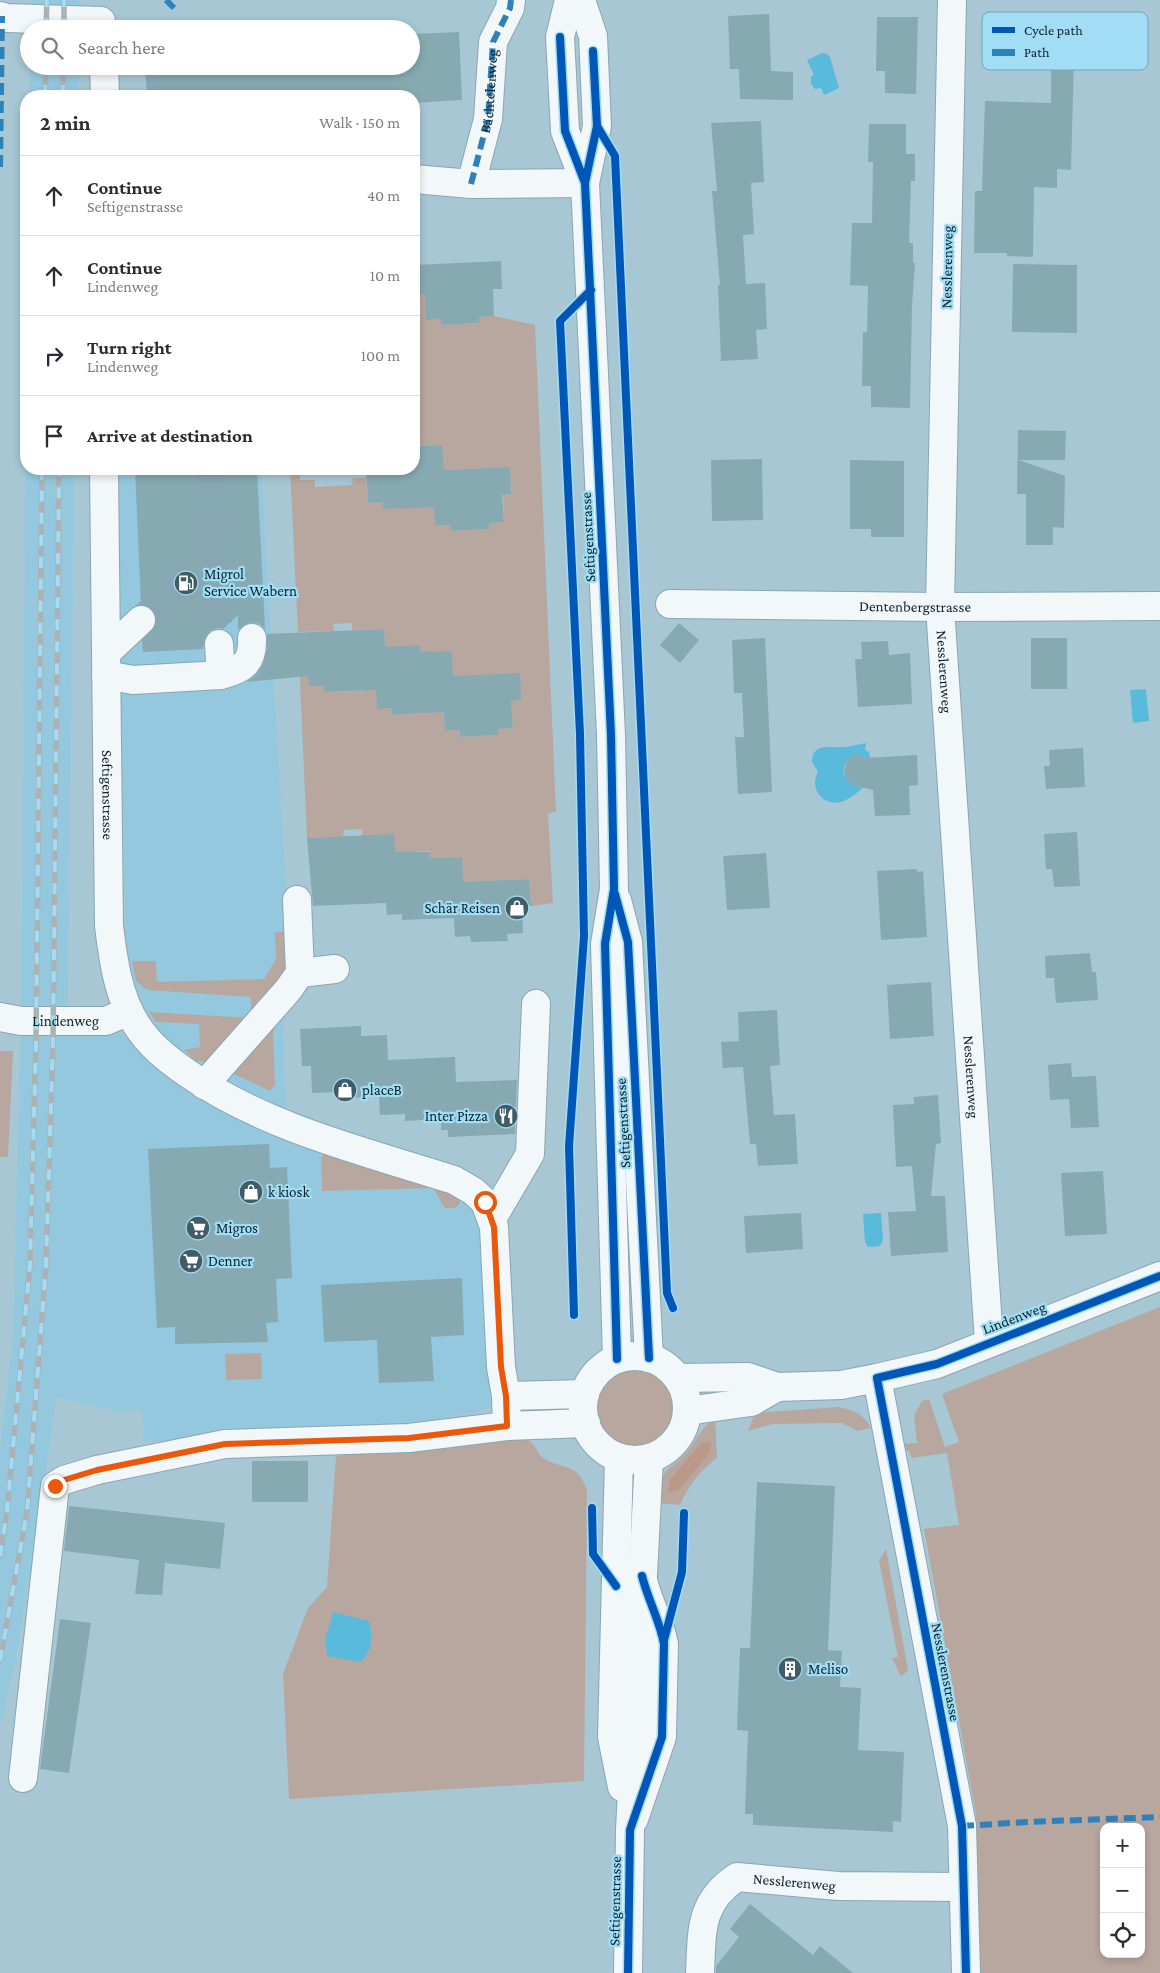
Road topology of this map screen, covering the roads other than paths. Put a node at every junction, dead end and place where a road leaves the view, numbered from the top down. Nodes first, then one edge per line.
1 (512, 0) edge
2 (569, 0) edge
3 (581, 0) edge
4 (952, 0) edge
5 (0, 16) edge
6 (70, 20) edge
7 (104, 75) edge
8 (105, 90) edge
9 (420, 180) edge
10 (586, 183) junction
11 (471, 184) junction
12 (104, 475) edge
13 (670, 604) dead end
14 (1160, 606) edge
15 (940, 607) junction
16 (142, 620) tunnel mouth
17 (252, 638) dead end
18 (219, 644) tunnel mouth
19 (106, 664) junction
20 (221, 675) junction
21 (614, 889) junction
22 (297, 900) dead end
23 (335, 968) dead end
24 (300, 974) junction
25 (536, 1004) dead end
26 (130, 1011) junction
27 (0, 1017) edge
28 (204, 1085) junction
29 (492, 1219) junction
30 (1160, 1276) edge
31 (989, 1342) junction
32 (649, 1358) junction
33 (617, 1359) junction
34 (678, 1378) junction
35 (877, 1378) junction
36 (778, 1387) junction
37 (585, 1394) junction
38 (506, 1396) junction
39 (687, 1411) junction
40 (586, 1423) junction
41 (507, 1426) junction
42 (619, 1458) junction
43 (649, 1458) junction
44 (23, 1778) dead end
45 (630, 1830) junction
46 (962, 1887) junction
47 (628, 1973) edge
48 (700, 1973) edge
49 (966, 1973) edge

1 - 11 street, Bächtelenweg
2 - 10 street, Seftigenstrasse
3 - 10 street, Seftigenstrasse
4 - 15 street, Nesslerenweg
5 - 6 street
7 - 8 street
9 - 11 street
10 - 11 street
10 - 21 street, Seftigenstrasse
12 - 19 street, Seftigenstrasse
13 - 15 street, Dentenbergstrasse
14 - 15 street, Dentenbergstrasse
15 - 31 street, Nesslerenweg
16 - 19 street
17 - 20 street
18 - 20 street
19 - 20 street
19 - 26 street, Seftigenstrasse
21 - 32 street, Seftigenstrasse
21 - 33 street, Seftigenstrasse
22 - 24 street
23 - 24 street
24 - 28 street
25 - 29 street
26 - 27 street, Lindenweg
26 - 28 street, Seftigenstrasse
28 - 29 street, Seftigenstrasse
29 - 38 street, Seftigenstrasse
30 - 31 street, Lindenweg
31 - 35 street, Lindenweg
32 - 33 street
32 - 34 street
33 - 37 street
34 - 36 street, Lindenweg
34 - 39 street
35 - 36 street, Lindenweg
35 - 46 street, Nesslerenstrasse
36 - 39 street, Lindenweg
37 - 38 street
37 - 40 street
38 - 41 street
39 - 43 street
40 - 41 street
40 - 42 street
41 - 44 street
42 - 43 street
42 - 45 street, Seftigenstrasse
43 - 45 street, Seftigenstrasse
45 - 47 street, Seftigenstrasse
46 - 48 street, Nesslerenweg
46 - 49 street, Nesslerenstrasse

